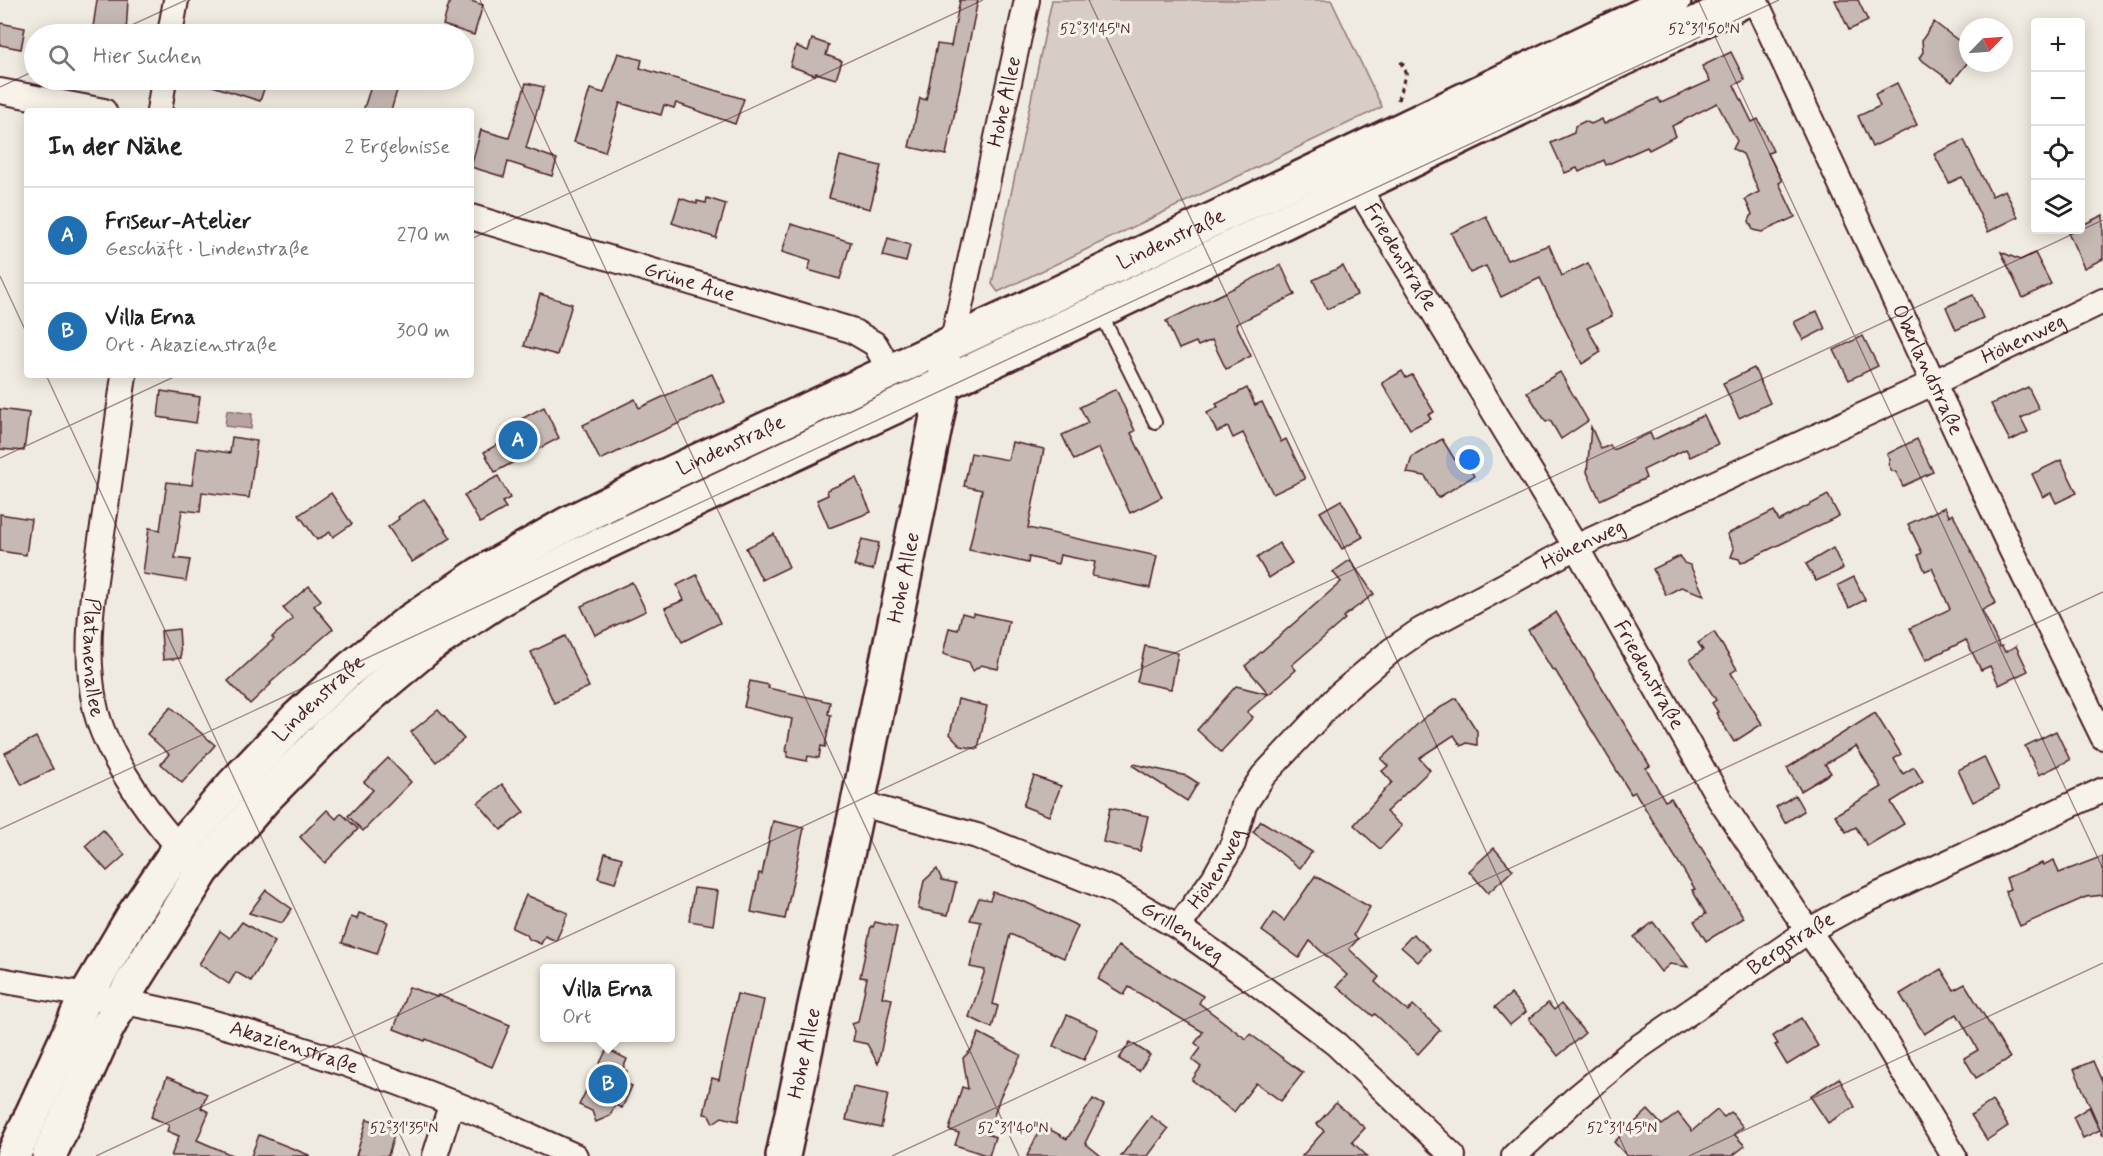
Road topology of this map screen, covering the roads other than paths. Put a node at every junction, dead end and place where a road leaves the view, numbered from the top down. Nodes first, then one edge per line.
1 (176, 0) edge
2 (1027, 0) edge
3 (1674, 0) edge
4 (1746, 0) edge
5 (1755, 0) edge
6 (172, 24) edge
7 (1531, 85) junction
8 (162, 90) edge
9 (0, 91) edge
10 (88, 108) edge
11 (159, 108) edge
12 (1332, 185) junction
13 (474, 218) edge
14 (2103, 301) edge
15 (1099, 311) junction
16 (952, 344) junction
17 (890, 370) junction
18 (124, 378) edge
19 (1933, 383) junction
20 (944, 384) junction
21 (1155, 422) dead end
22 (1576, 547) junction
23 (2103, 737) edge
24 (2103, 790) edge
25 (858, 803) junction
26 (179, 848) junction
27 (203, 870) junction
28 (1178, 927) junction
29 (1808, 931) junction
30 (0, 980) edge
31 (86, 996) junction
32 (122, 1001) junction
33 (452, 1102) junction
34 (13, 1156) edge
35 (49, 1156) edge
36 (435, 1156) edge
37 (575, 1156) edge
38 (783, 1156) edge
39 (1453, 1156) edge
40 (1514, 1156) edge
41 (1954, 1156) edge

1 - 6 street
2 - 16 street, Hohe Allee
3 - 7 street, Lindenstraße
4 - 7 street, Lindenstraße
5 - 19 street, Oberlandstraße
7 - 12 street, Lindenstraße
7 - 12 street, Lindenstraße
8 - 11 street
9 - 10 street
12 - 15 street, Lindenstraße
12 - 16 street, Lindenstraße
12 - 22 street, Friedenstraße
13 - 17 street, Grüne Aue
14 - 19 street, Höhenweg
15 - 20 street, Lindenstraße
15 - 21 lane
16 - 17 street, Lindenstraße
16 - 20 street, Hohe Allee
17 - 26 street, Lindenstraße
18 - 26 street, Platanenallee
19 - 22 street, Höhenweg
19 - 23 street, Oberlandstraße
20 - 25 street, Hohe Allee
20 - 27 street, Lindenstraße
22 - 28 street, Höhenweg
22 - 29 street, Friedenstraße
24 - 29 street, Bergstraße
25 - 28 street, Grillenweg
25 - 38 street, Hohe Allee
26 - 27 street, Platanenallee
26 - 31 street, Lindenstraße
27 - 32 street, Lindenstraße
28 - 39 street, Grillenweg
29 - 40 street, Bergstraße
29 - 41 street, Friedenstraße
30 - 31 street, Akazienstraße
31 - 32 street, Akazienstraße
31 - 34 street, Lindenstraße
32 - 33 street, Akazienstraße
32 - 35 street, Lindenstraße
33 - 36 street
33 - 37 street, Akazienstraße

